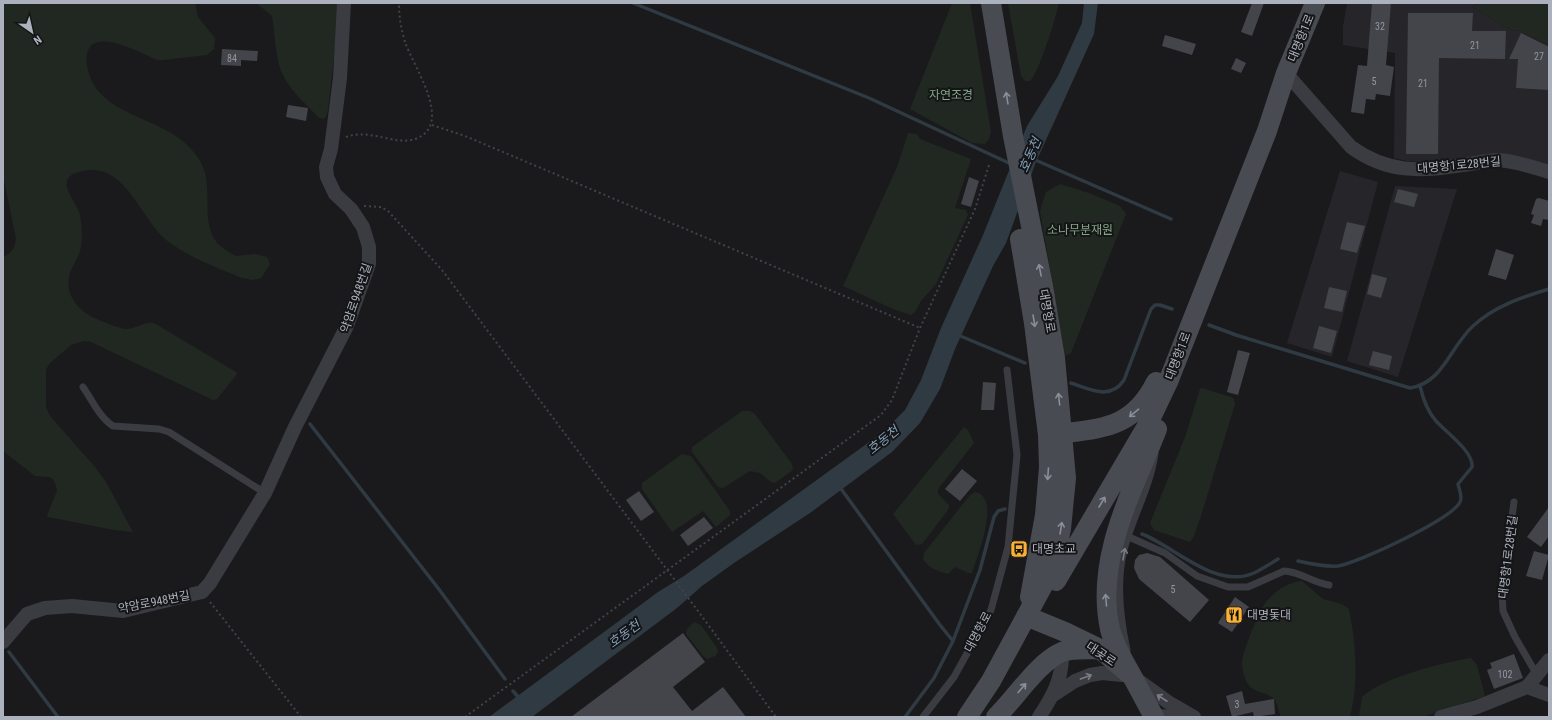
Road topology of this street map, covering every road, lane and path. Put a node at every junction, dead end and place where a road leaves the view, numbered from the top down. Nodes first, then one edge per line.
1 (344, 3) edge
2 (399, 3) edge
3 (977, 3) edge
4 (991, 3) edge
5 (1315, 3) edge
6 (1286, 73) junction
7 (432, 125) junction
8 (331, 149) junction
9 (996, 161) junction
10 (1549, 172) edge
11 (351, 209) junction
12 (920, 328) junction
13 (1007, 370) dead end
14 (1168, 382) junction
15 (83, 387) dead end
16 (1161, 418) junction
17 (1056, 434) junction
18 (265, 493) junction
19 (1514, 502) dead end
20 (1129, 537) junction
21 (666, 570) junction
22 (1329, 585) dead end
23 (202, 592) junction
24 (1026, 616) junction
25 (3, 642) edge
26 (1100, 650) junction
27 (1062, 652) junction
28 (1549, 660) edge
29 (1537, 675) junction
30 (1132, 676) junction
31 (1527, 687) junction
32 (1549, 695) edge
33 (1052, 696) junction
34 (301, 717) edge
35 (465, 717) edge
36 (776, 717) edge
37 (923, 717) edge
38 (966, 717) edge
39 (996, 717) edge
40 (1039, 717) edge
41 (1154, 717) edge
42 (1188, 717) edge
43 (1194, 717) edge
44 (1441, 717) edge

1 - 8 street, 약암로948번길
2 - 7 path
3 - 9 street, 대명항로
17 -> 4 street, 대명항로
5 - 6 street, 대명항1로
6 - 10 street, 대명항1로28번길
6 - 14 street, 대명항1로
6 -> 17 street, 대명항1로
7 - 8 path
7 - 12 path
8 - 11 street, 약암로948번길
9 - 12 path
9 -> 17 street, 대명항로
11 - 18 street, 약암로948번길
11 - 21 path
12 - 21 path
13 - 37 lane, 대명항로
14 - 16 street
24 -> 14 street, 대명항1로
15 - 18 lane
16 - 20 lane
30 -> 16 street
17 - 24 street, 대명항로
18 - 23 street, 약암로948번길
19 - 29 lane, 대명항1로28번길
20 - 22 lane
30 -> 20 lane
21 - 35 path
21 - 36 path
23 - 25 street, 약암로948번길
23 - 34 path
24 - 26 street, 대곶로
24 - 38 street, 대명항로
26 - 27 street
26 - 30 street, 대곶로
27 - 33 street
39 -> 27 street
28 - 29 street
29 - 31 street
33 -> 30 street
30 - 41 street, 대곶로
43 -> 30 street
31 - 32 street
31 - 44 street
33 - 40 street
41 - 42 street

